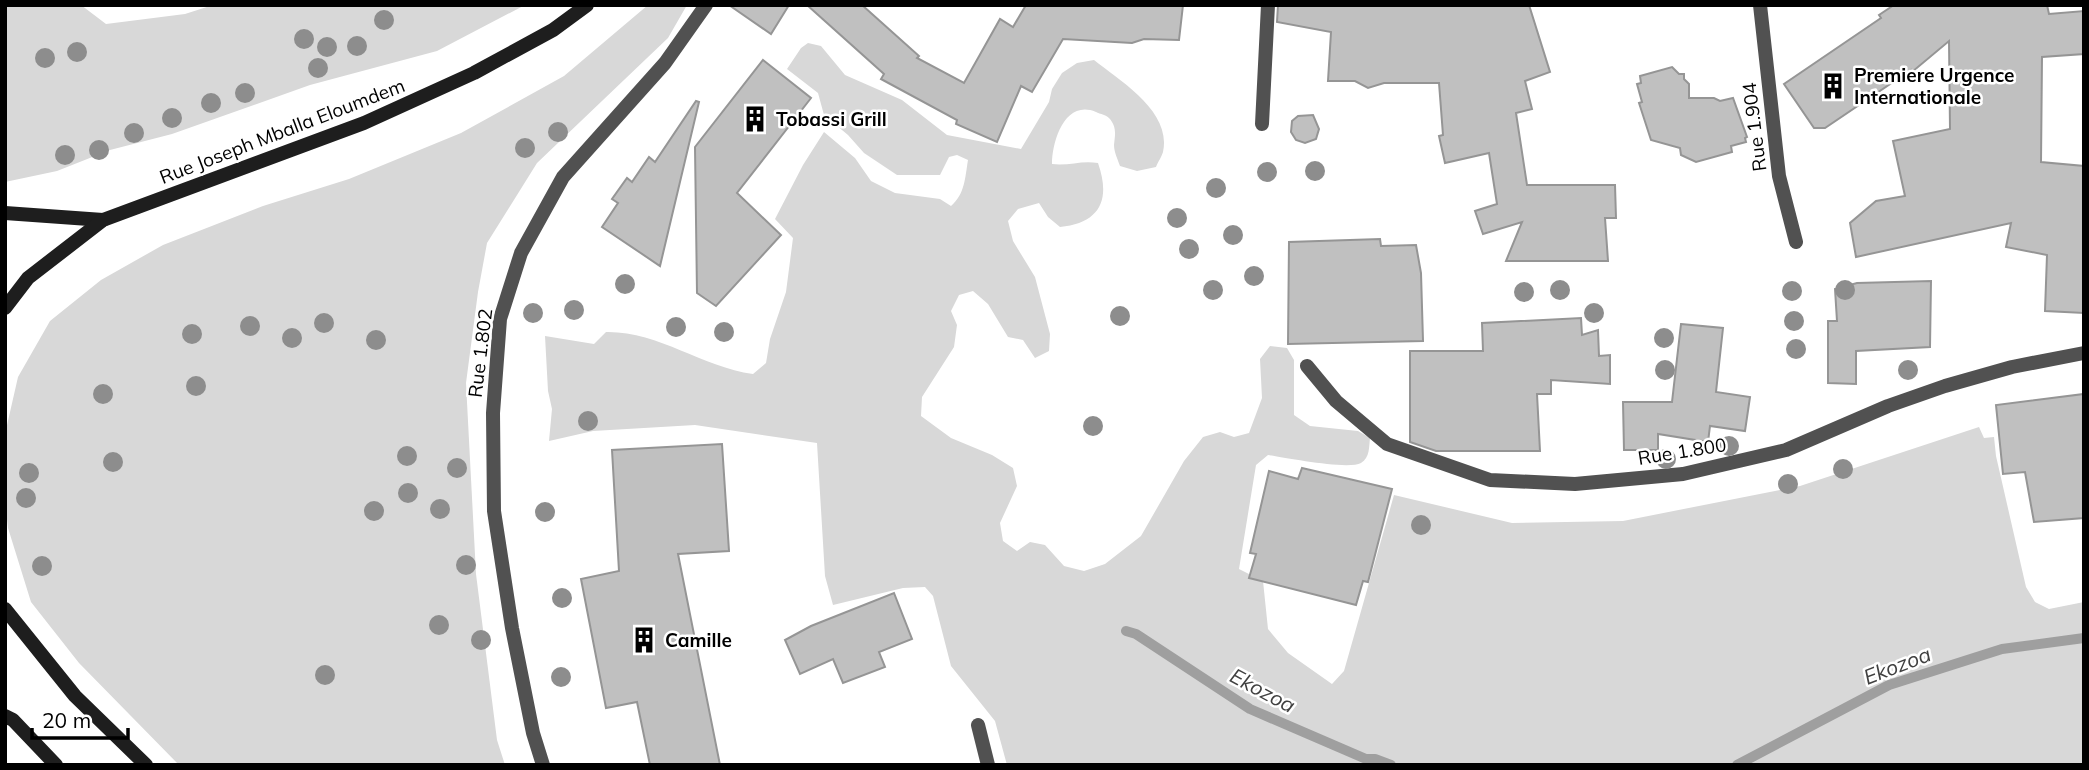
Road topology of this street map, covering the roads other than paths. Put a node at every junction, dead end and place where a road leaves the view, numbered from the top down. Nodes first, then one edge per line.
1 (587, 5) edge
2 (706, 5) edge
3 (1268, 5) edge
4 (1760, 5) edge
5 (1262, 124) dead end
6 (5, 213) edge
7 (103, 220) junction
8 (1796, 242) dead end
9 (5, 308) edge
10 (2084, 353) edge
11 (1307, 366) dead end
12 (5, 609) edge
13 (5, 716) edge
14 (978, 725) dead end
15 (56, 765) edge
16 (146, 765) edge
17 (543, 765) edge
18 (988, 765) edge

1 - 7 main road, Rue Joseph Mballa Eloumdem
2 - 17 street, Rue 1.802
3 - 5 street
4 - 8 street, Rue 1.904
6 - 7 main road
7 - 9 main road, Rue Joseph Mballa Eloumdem
10 - 11 street, Rue 1.800
12 - 16 main road
13 - 15 main road
14 - 18 street

